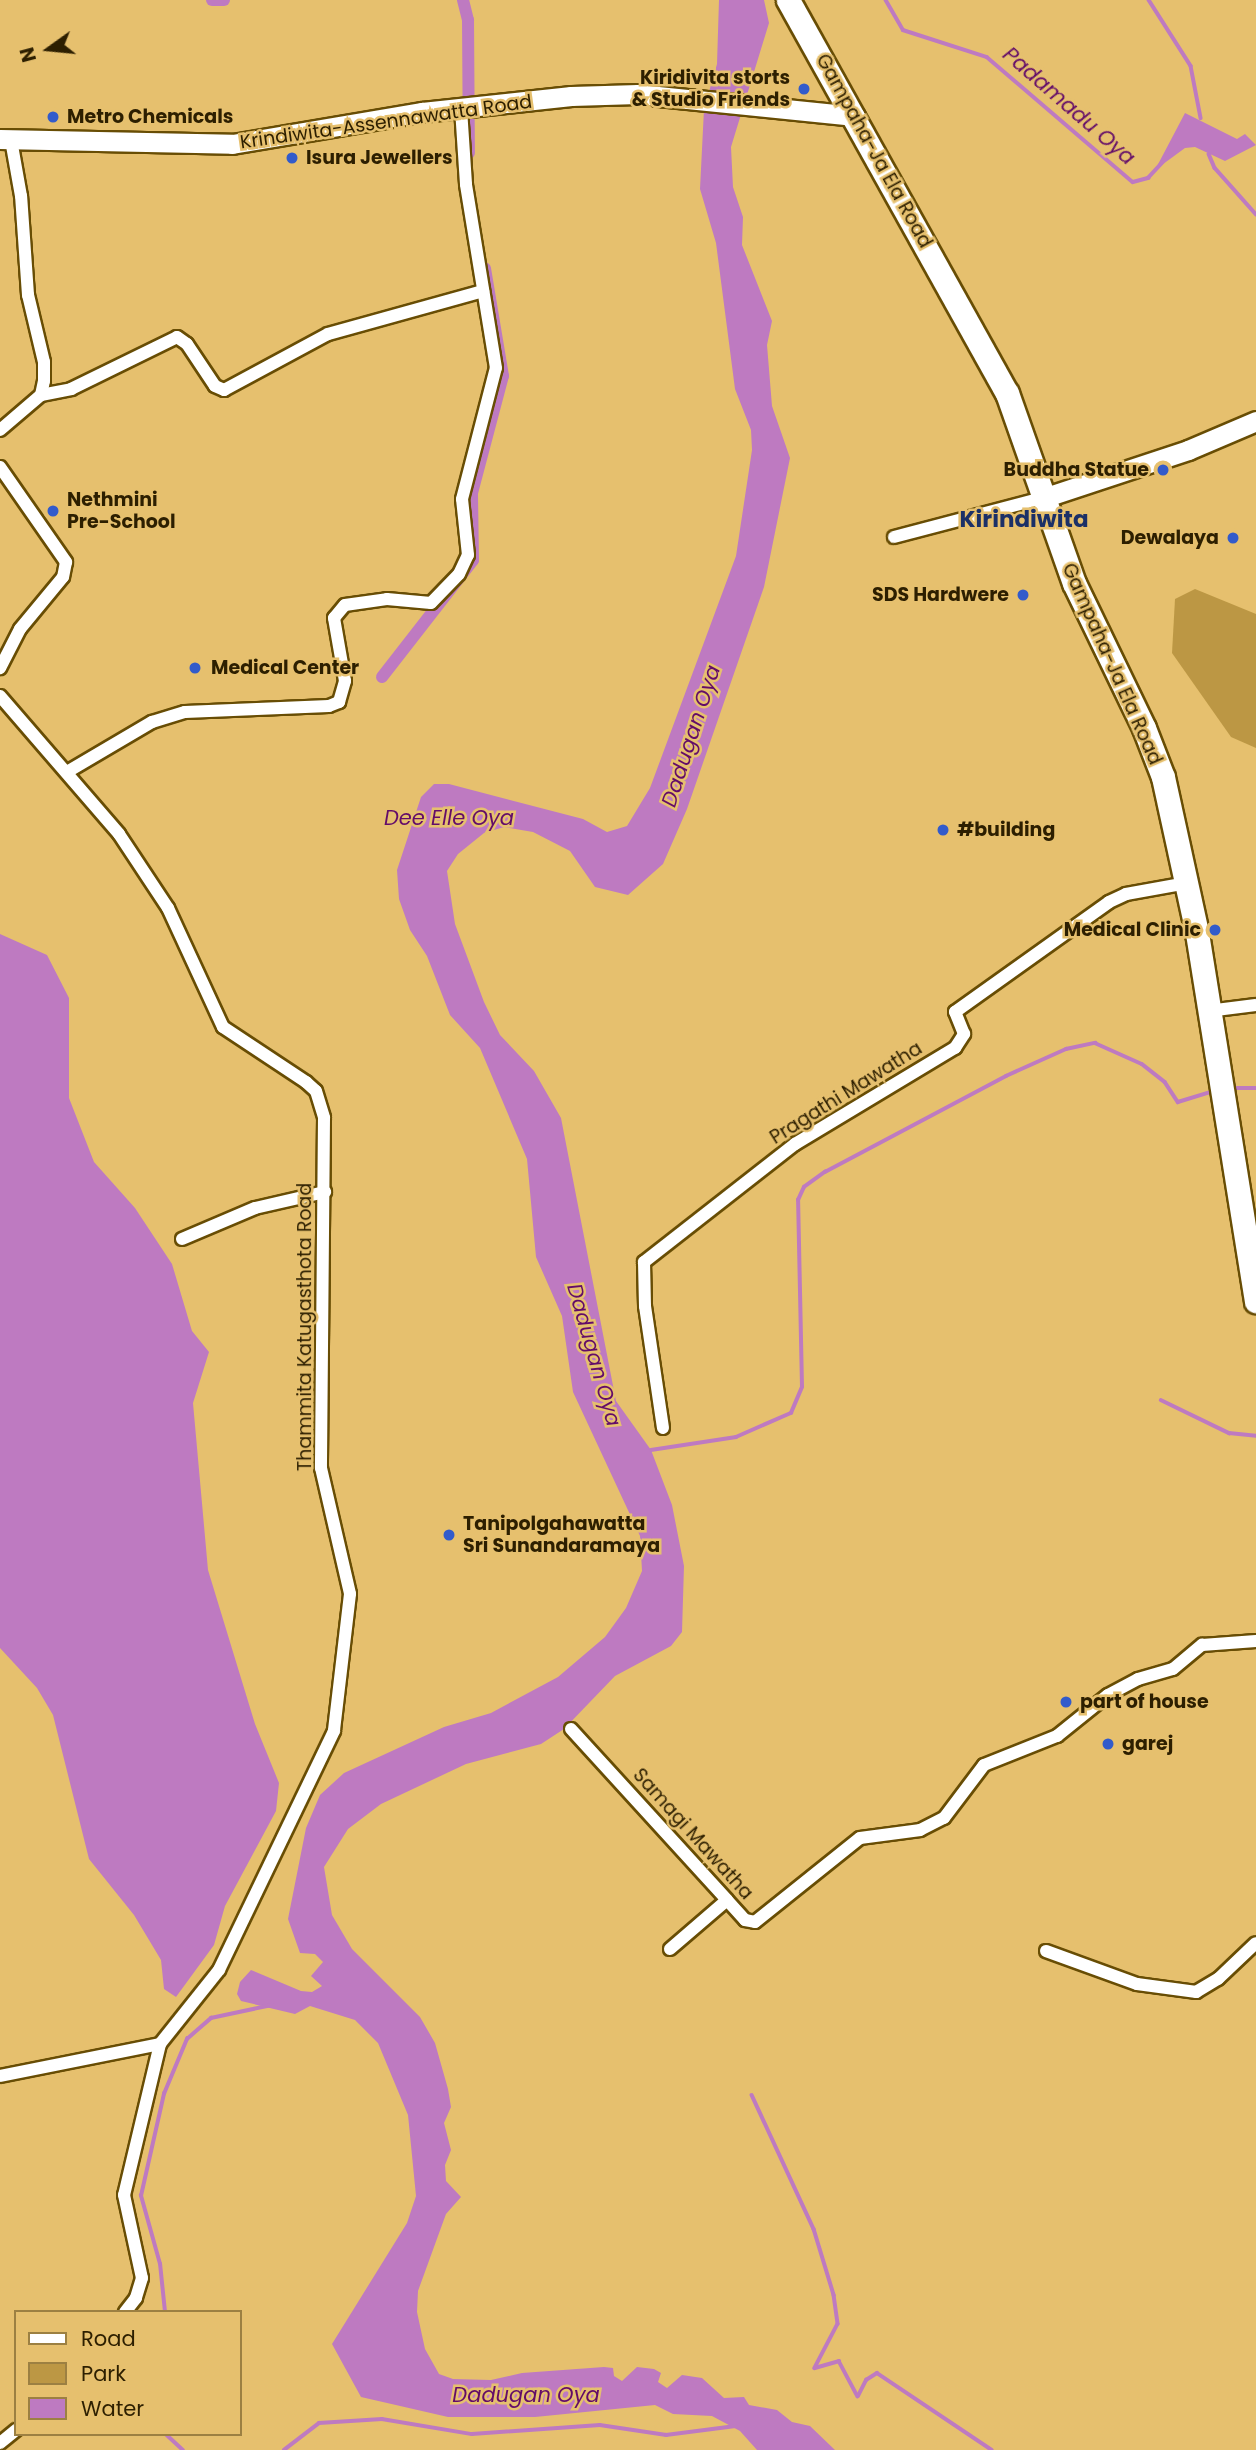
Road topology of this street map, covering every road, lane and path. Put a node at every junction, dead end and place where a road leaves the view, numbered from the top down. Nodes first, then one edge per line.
1 (792, 2) edge
2 (461, 108) junction
3 (855, 116) junction
4 (5, 139) edge
5 (483, 291) junction
6 (41, 395) junction
7 (1256, 421) edge
8 (0, 430) edge
9 (0, 467) edge
10 (1043, 498) junction
11 (894, 537) dead end
12 (0, 668) edge
13 (0, 696) edge
14 (67, 772) junction
15 (1187, 883) junction
16 (1256, 1005) edge
17 (1208, 1011) junction
18 (325, 1192) junction
19 (182, 1239) dead end
20 (1256, 1301) edge
21 (663, 1427) dead end
22 (1256, 1641) edge
23 (571, 1729) dead end
24 (727, 1900) junction
25 (1256, 1943) edge
26 (670, 1949) dead end
27 (1046, 1951) dead end
28 (160, 2044) junction
29 (0, 2076) edge
30 (127, 2310) edge

1 - 3 highway, Gampaha-Ja Ela Road
2 - 3 main road, Krindiwita-Assennawatta Road
2 - 4 main road, Krindiwita-Assennawatta Road
2 - 5 street
3 - 10 highway, Gampaha-Ja Ela Road
4 - 6 street
5 - 6 street
5 - 14 street
6 - 8 street
7 - 10 main road
9 - 12 street
10 - 11 street
10 - 15 highway, Gampaha-Ja Ela Road
13 - 14 street, Thammita Katugasthota Road
14 - 18 street, Thammita Katugasthota Road
15 - 17 highway, Gampaha-Ja Ela Road
15 - 21 street, Pragathi Mawatha
16 - 17 street
17 - 20 highway, Gampaha-Ja Ela Road
18 - 19 street
18 - 28 street, Thammita Katugasthota Road
22 - 24 street, Samagi Mawatha
23 - 24 street, Samagi Mawatha
24 - 26 street
25 - 27 street
28 - 29 street
28 - 30 street, Thammita Katugasthota Road

